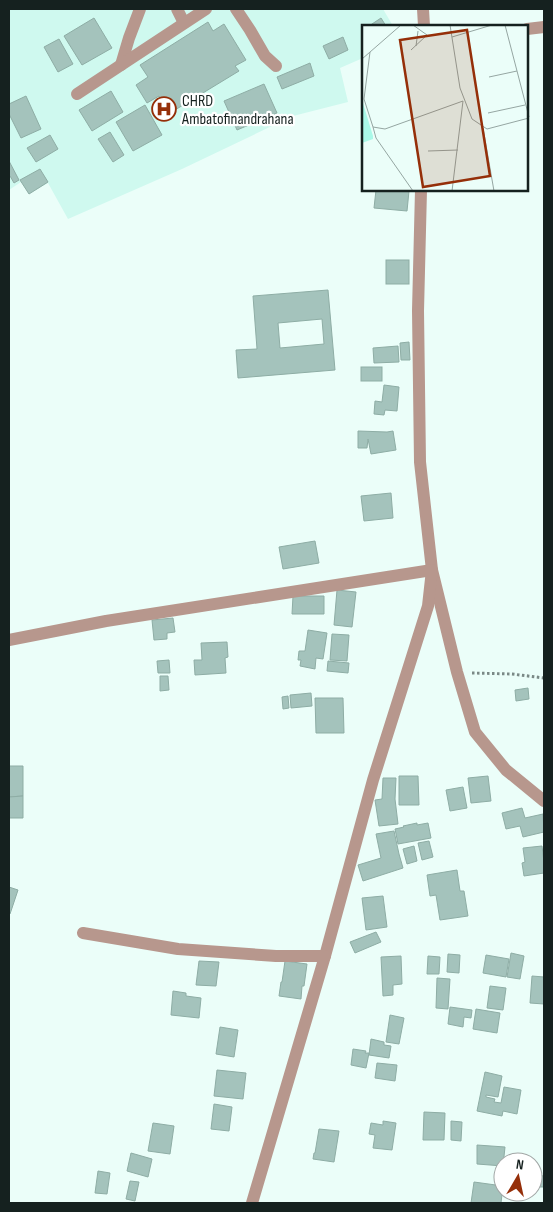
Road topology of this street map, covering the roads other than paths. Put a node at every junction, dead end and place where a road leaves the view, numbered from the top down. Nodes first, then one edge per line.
1 (140, 9) edge
2 (177, 9) edge
3 (206, 9) edge
4 (236, 9) edge
5 (423, 9) edge
6 (184, 23) junction
7 (424, 25) edge
8 (544, 27) edge
9 (528, 29) edge
10 (121, 65) junction
11 (276, 66) dead end
12 (77, 94) dead end
13 (421, 191) edge
14 (432, 570) junction
15 (9, 640) edge
16 (544, 801) edge
17 (83, 933) dead end
18 (325, 956) junction
19 (252, 1203) edge

1 - 10 street
2 - 6 street
3 - 6 street
4 - 11 street
5 - 7 street
6 - 10 street
8 - 9 street
10 - 12 street
13 - 14 street
14 - 15 street
14 - 16 street
14 - 18 street
17 - 18 street
18 - 19 street

